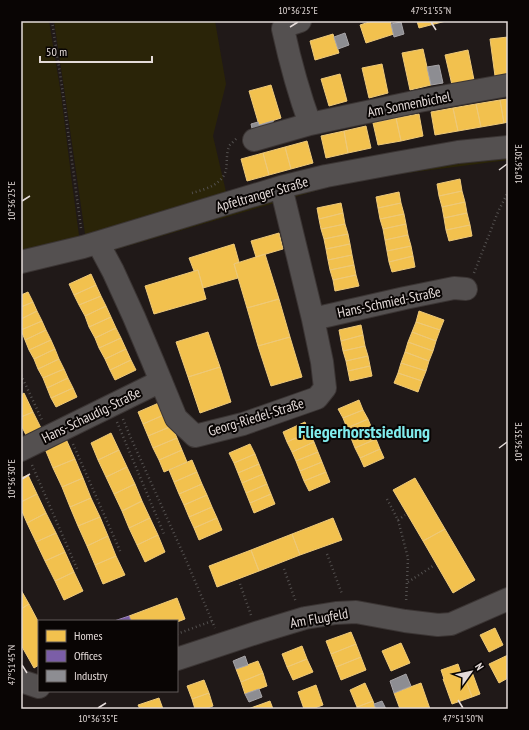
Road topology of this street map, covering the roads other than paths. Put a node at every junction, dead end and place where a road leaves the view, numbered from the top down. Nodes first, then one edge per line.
1 (300, 21) edge
2 (508, 85) edge
3 (310, 124) junction
4 (254, 140) road end
5 (508, 147) edge
6 (281, 187) junction
7 (91, 245) junction
8 (21, 262) edge
9 (466, 289) road end
10 (313, 319) junction
11 (161, 381) junction
12 (23, 449) edge
13 (508, 599) edge
14 (178, 659) edge
15 (21, 681) edge
16 (38, 687) edge

1 - 3 street
2 - 3 street, Am Sonnenbichel
3 - 4 street, Am Sonnenbichel
5 - 6 street, Apfeltranger Straße
6 - 7 street, Apfeltranger Straße
6 - 10 street, Georg-Riedel-Straße
7 - 8 street, Apfeltranger Straße
7 - 11 street, Georg-Riedel-Straße
9 - 10 street, Hans-Schmied-Straße
10 - 11 street, Georg-Riedel-Straße
11 - 12 street, Hans-Schaudig-Straße
13 - 14 street, Am Flugfeld
15 - 16 street

